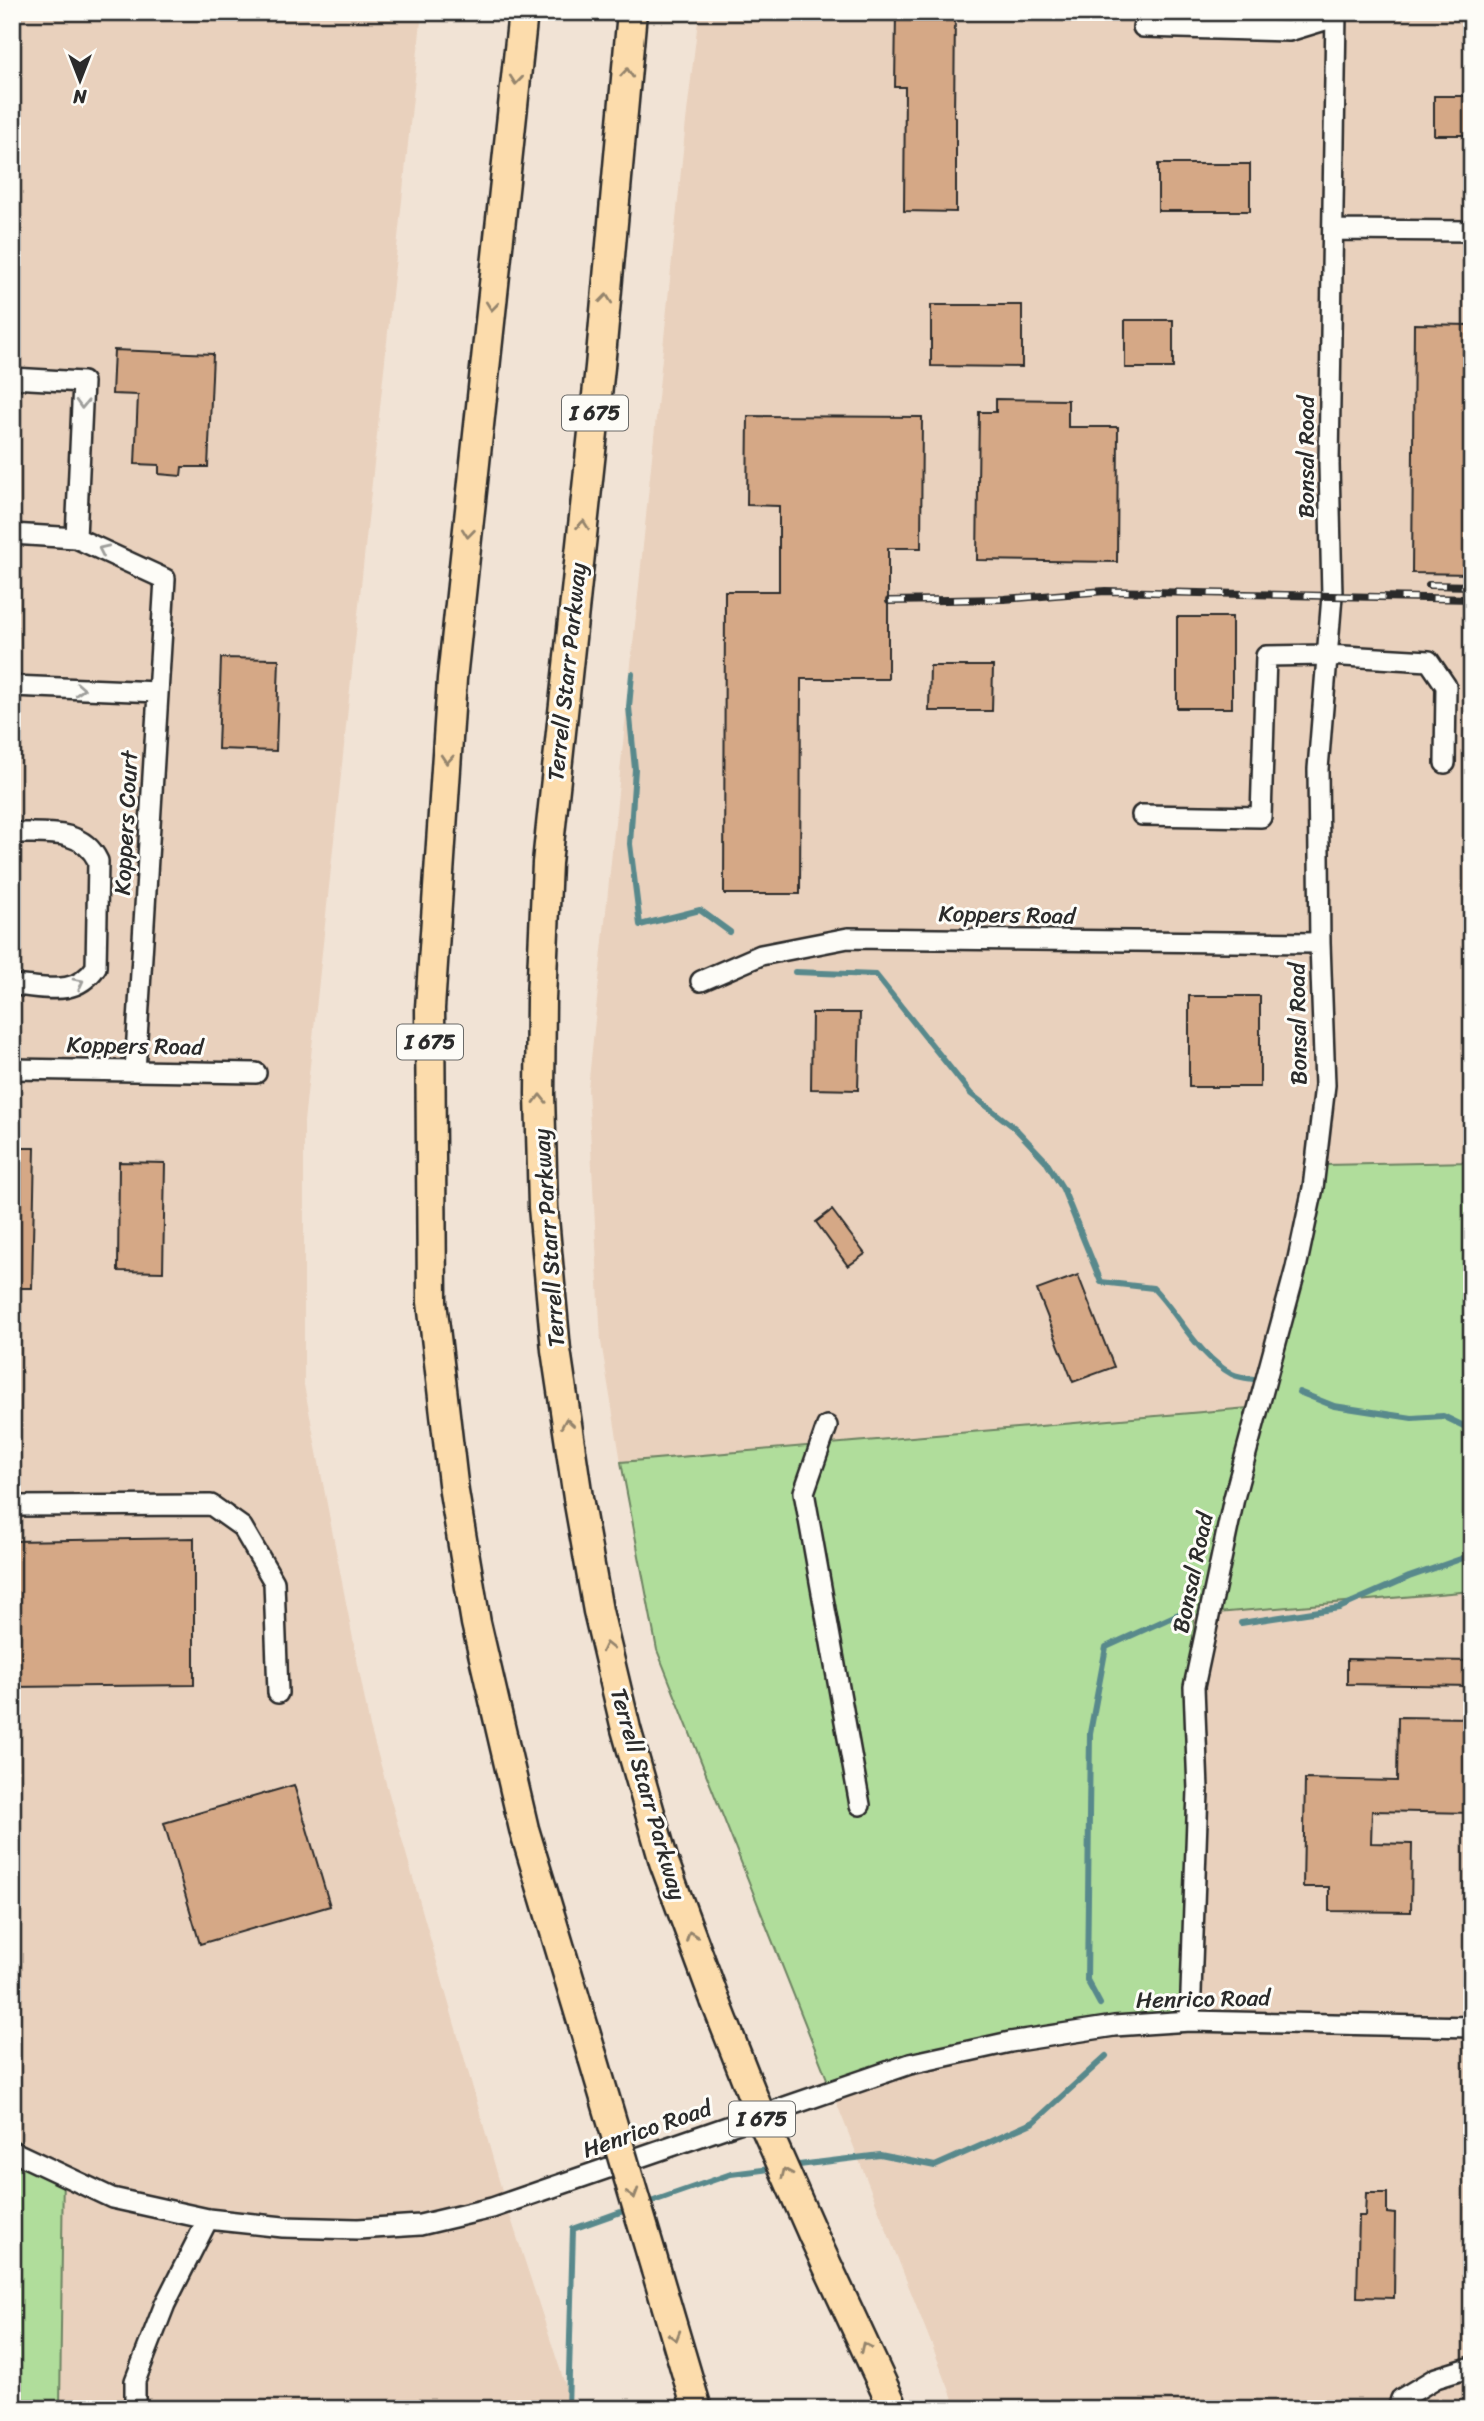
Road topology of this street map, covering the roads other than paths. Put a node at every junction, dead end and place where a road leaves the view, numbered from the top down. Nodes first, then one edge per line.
1 (523, 12) edge
2 (632, 12) edge
3 (1336, 15) edge
4 (1143, 27) dead end
5 (1332, 230) junction
6 (1472, 230) edge
7 (12, 378) edge
8 (12, 534) edge
9 (76, 538) junction
10 (1327, 655) junction
11 (12, 686) edge
12 (158, 692) junction
13 (1445, 763) dead end
14 (1142, 815) dead end
15 (12, 833) edge
16 (1320, 943) junction
17 (701, 981) dead end
18 (12, 985) edge
19 (12, 1069) edge
20 (135, 1070) junction
21 (256, 1073) dead end
22 (827, 1426) dead end
23 (12, 1506) edge
24 (278, 1693) dead end
25 (860, 1805) dead end
26 (1190, 2021) junction
27 (1472, 2027) edge
28 (12, 2151) edge
29 (208, 2219) junction
30 (1472, 2367) edge
31 (135, 2409) edge
32 (697, 2409) edge
33 (894, 2409) edge
34 (1398, 2409) edge

1 -> 32 highway, I 675, bridge
33 -> 2 highway, Terrell Starr Parkway / I 675, bridge
3 - 4 street
3 - 5 street, Bonsal Road
5 - 6 street
5 - 10 street, Bonsal Road
7 -> 9 street
8 - 9 street
12 -> 9 street, Koppers Court
10 - 13 street
10 - 14 street
10 - 16 street, Bonsal Road
11 -> 12 street
12 - 20 street, Koppers Court
18 -> 15 street
16 - 17 street, Koppers Road
16 - 26 street, Bonsal Road
19 - 20 street, Koppers Road
20 - 21 street, Koppers Road
22 - 25 street
23 - 24 street
26 - 27 street, Henrico Road
26 - 29 street, Henrico Road
28 - 29 street, Henrico Road
29 - 31 street
30 - 34 street

